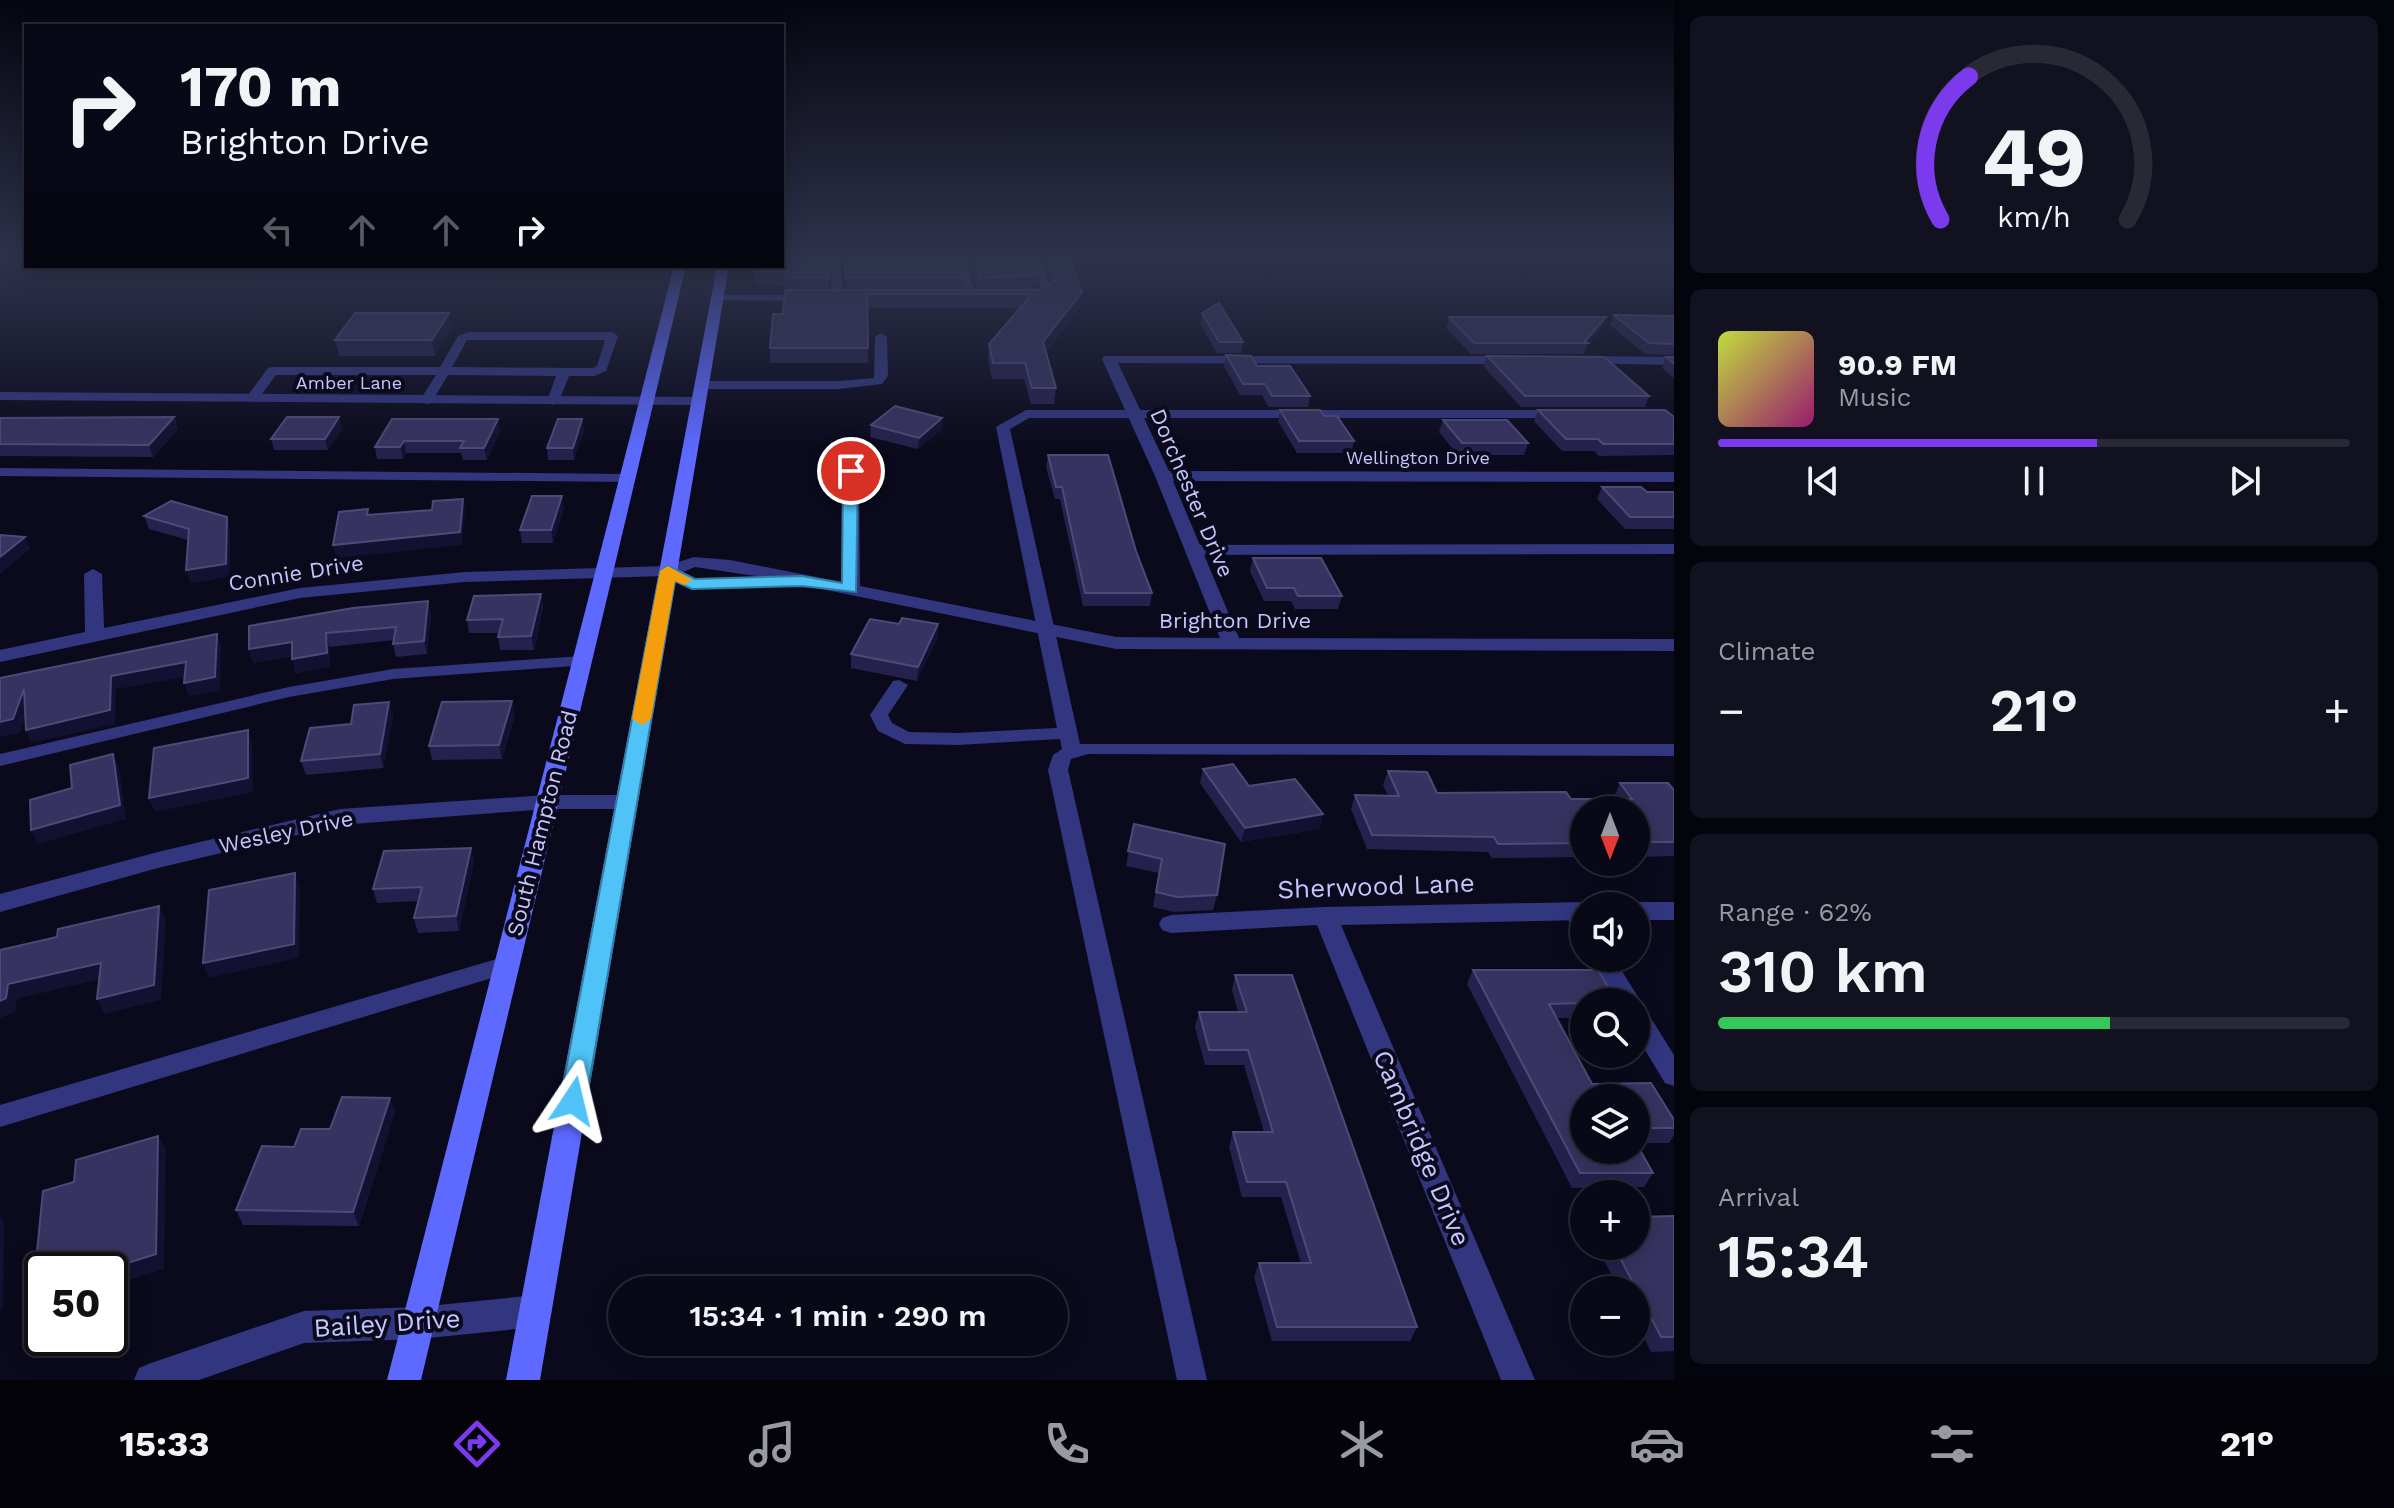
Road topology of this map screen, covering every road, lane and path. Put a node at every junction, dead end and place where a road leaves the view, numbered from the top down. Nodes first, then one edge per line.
1 (666, 321) edge
2 (713, 321) edge
3 (881, 337) dead end
4 (1533, 360) edge
5 (1564, 360) edge
6 (1674, 361) edge
7 (444, 371) junction
8 (564, 372) junction
9 (702, 385) junction
10 (0, 396) edge
11 (251, 399) junction
12 (426, 400) junction
13 (553, 401) junction
14 (646, 401) junction
15 (699, 401) junction
16 (1135, 414) junction
17 (1579, 414) edge
18 (851, 471) dead end
19 (2, 473) edge
20 (1163, 476) junction
21 (1674, 477) edge
22 (627, 478) junction
23 (1674, 549) edge
24 (1194, 550) junction
25 (668, 571) junction
26 (604, 572) junction
27 (93, 574) dead end
28 (851, 589) junction
29 (1047, 629) junction
30 (95, 635) junction
31 (1232, 645) junction
32 (1674, 645) edge
33 (0, 656) edge
34 (582, 661) junction
35 (899, 685) dead end
36 (1070, 743) junction
37 (1674, 750) edge
38 (0, 760) edge
39 (547, 802) junction
40 (627, 802) junction
41 (0, 903) edge
42 (1650, 911) edge
43 (1674, 911) edge
44 (1325, 916) junction
45 (1570, 917) edge
46 (1171, 924) dead end
47 (507, 965) junction
48 (1650, 1037) edge
49 (1674, 1076) edge
50 (0, 1116) edge
51 (536, 1311) junction
52 (419, 1323) junction
53 (151, 1380) edge
54 (404, 1380) edge
55 (523, 1380) edge
56 (1192, 1380) edge
57 (1518, 1380) edge

1 - 14 main road, South Hampton Road
2 - 9 main road
3 - 9 lane
4 - 16 street, Dorchester Drive
5 - 6 street
7 - 8 lane
7 - 8 lane
7 - 11 lane
7 - 12 lane
8 - 13 lane
9 - 15 main road
10 - 11 street, Amber Lane
11 - 12 street, Amber Lane
12 - 13 street, Amber Lane
13 - 14 street, Amber Lane
14 - 15 street, Amber Lane
14 - 22 main road, South Hampton Road
15 - 25 main road
16 - 17 lane
16 - 20 street, Dorchester Drive
16 - 29 lane
18 - 28 street
19 - 22 lane
20 - 21 street, Wellington Drive
20 - 24 street, Dorchester Drive
22 - 26 main road, South Hampton Road
23 - 24 lane
24 - 31 street, Dorchester Drive
25 - 26 street, Connie Drive
25 - 28 street, Brighton Drive
25 - 40 main road
26 - 30 street, Connie Drive
26 - 34 main road, South Hampton Road
27 - 30 street
28 - 29 street, Brighton Drive
29 - 31 street, Brighton Drive
29 - 36 lane
30 - 33 street, Connie Drive
31 - 32 street, Brighton Drive
34 - 38 lane
34 - 39 main road, South Hampton Road
35 - 36 lane
36 - 37 lane
36 - 56 lane
39 - 40 street, Wesley Drive
39 - 41 street, Wesley Drive
39 - 47 main road, South Hampton Road
40 - 51 main road
42 - 43 street
44 - 45 street, Sherwood Lane
44 - 46 street, Sherwood Lane
44 - 57 street, Cambridge Drive
47 - 50 lane
47 - 52 main road, South Hampton Road
48 - 49 lane
51 - 52 street, Bailey Drive
51 - 55 main road
52 - 53 street, Bailey Drive
52 - 54 main road, South Hampton Road

